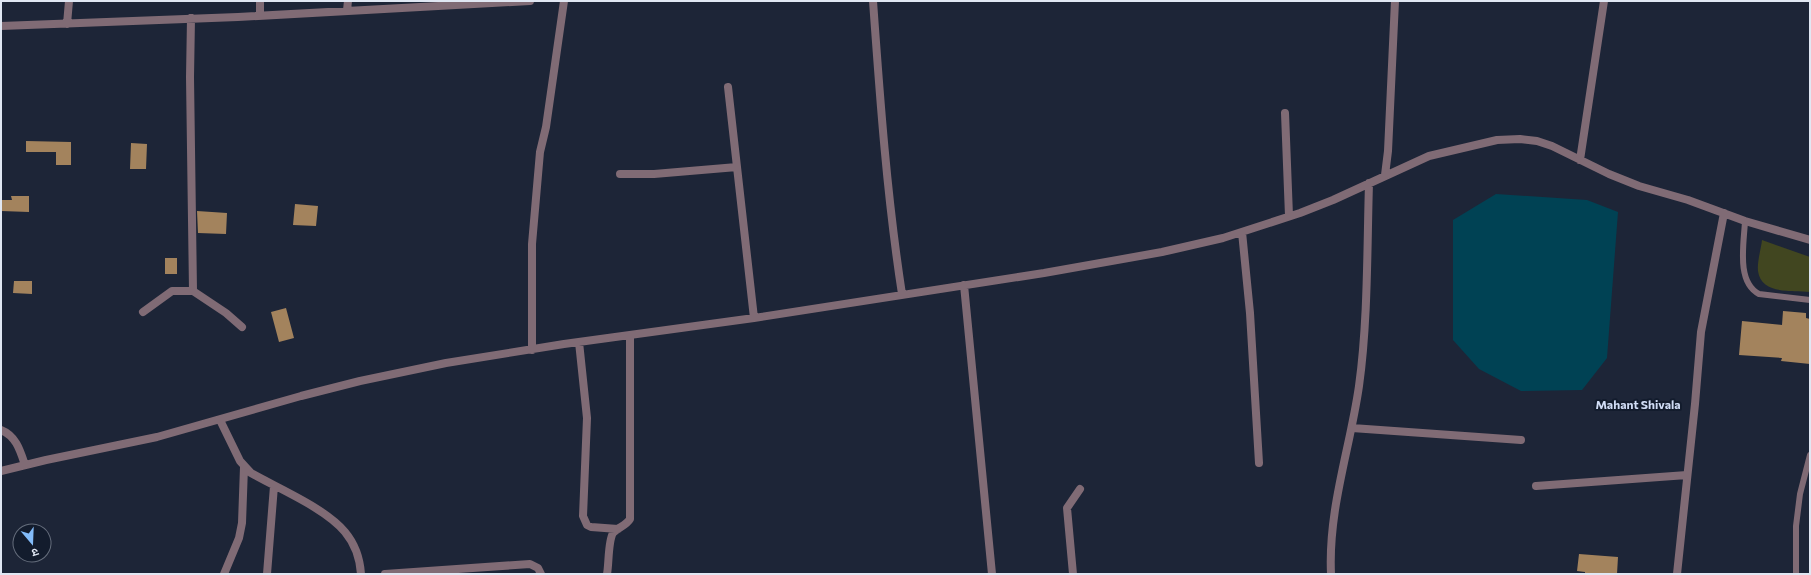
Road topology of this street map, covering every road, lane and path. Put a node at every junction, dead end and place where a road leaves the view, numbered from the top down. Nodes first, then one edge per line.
1 (68, 1) edge
2 (260, 1) edge
3 (348, 1) edge
4 (530, 1) edge
5 (564, 1) edge
6 (873, 1) edge
7 (1395, 1) edge
8 (1604, 1) edge
9 (347, 10) junction
10 (260, 15) junction
11 (191, 18) junction
12 (67, 24) junction
13 (1, 26) edge
14 (728, 87) dead end
15 (1285, 113) dead end
16 (1580, 160) junction
17 (737, 167) junction
18 (620, 174) dead end
19 (1385, 175) junction
20 (1369, 183) junction
21 (1724, 213) junction
22 (1289, 216) junction
23 (1745, 221) junction
24 (1242, 232) junction
25 (1810, 240) edge
26 (964, 285) junction
27 (193, 290) junction
28 (902, 294) junction
29 (1810, 300) edge
30 (143, 312) dead end
31 (754, 318) junction
32 (242, 327) dead end
33 (630, 335) junction
34 (579, 342) junction
35 (532, 350) junction
36 (220, 420) junction
37 (1352, 428) junction
38 (1, 430) edge
39 (1521, 440) dead end
40 (1810, 455) edge
41 (1259, 462) dead end
42 (25, 465) junction
43 (244, 467) junction
44 (1, 471) edge
45 (1687, 475) junction
46 (274, 486) junction
47 (1536, 486) dead end
48 (1080, 489) dead end
49 (618, 529) junction
50 (224, 574) edge
51 (267, 574) edge
52 (361, 574) edge
53 (385, 574) edge
54 (541, 574) edge
55 (607, 574) edge
56 (992, 574) edge
57 (1073, 574) edge
58 (1332, 574) edge
59 (1677, 574) edge
60 (1796, 574) edge

1 - 12 street
2 - 10 street
3 - 9 street
4 - 9 street
5 - 35 street
6 - 28 street
7 - 19 street
8 - 16 street
9 - 10 street
10 - 11 street
11 - 12 street
11 - 27 street
12 - 13 street
14 - 17 street
15 - 22 street
16 - 19 street
16 - 21 street
17 - 18 street
17 - 31 street
19 - 20 street
20 - 22 street
20 - 37 street
21 - 23 street
21 - 45 street
22 - 24 street
23 - 25 street
23 - 29 lane
24 - 26 street
24 - 41 street
26 - 28 street
26 - 56 street
27 - 30 street
27 - 32 street
28 - 31 street
31 - 33 street
33 - 34 street
33 - 49 street
34 - 35 street
34 - 49 street
35 - 36 street
36 - 42 street
36 - 43 street
37 - 39 street
37 - 58 street
38 - 42 street
40 - 60 lane
42 - 44 street
43 - 46 street
43 - 50 street
45 - 47 street
45 - 59 street
46 - 51 street
46 - 52 street
48 - 57 street
49 - 55 street
53 - 54 street

